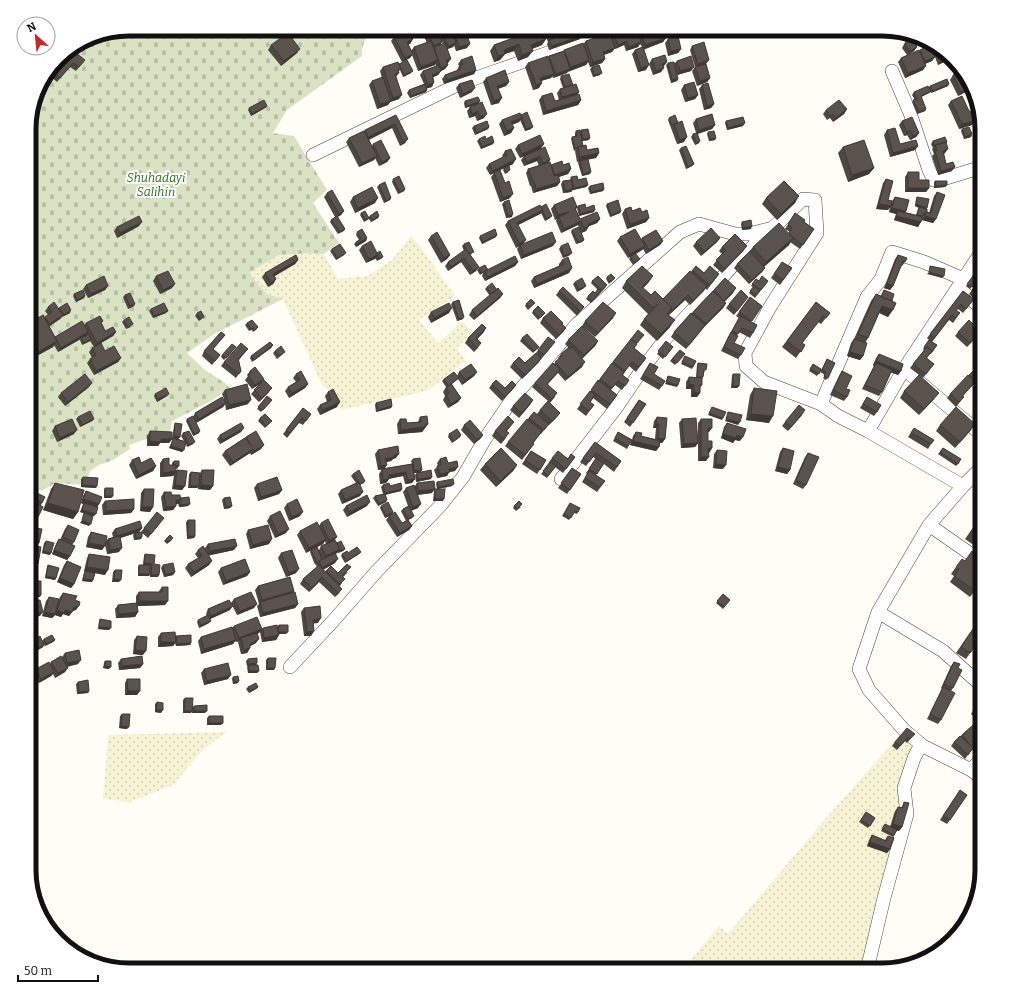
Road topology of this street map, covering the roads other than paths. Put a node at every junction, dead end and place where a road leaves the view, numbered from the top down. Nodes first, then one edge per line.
1 (596, 36) edge
2 (892, 71) dead end
3 (313, 155) dead end
4 (975, 169) edge
5 (773, 228) junction
6 (975, 261) edge
7 (960, 283) junction
8 (975, 301) edge
9 (904, 369) junction
10 (821, 404) junction
11 (975, 429) edge
12 (868, 431) junction
13 (975, 474) edge
14 (561, 479) dead end
15 (963, 486) junction
16 (929, 525) junction
17 (975, 557) edge
18 (878, 612) junction
19 (290, 667) dead end
20 (975, 680) edge
21 (923, 746) junction
22 (975, 765) edge
23 (970, 770) junction
24 (975, 773) edge
25 (869, 963) edge

1 - 3 street
2 - 4 street
5 - 10 street
5 - 14 street
5 - 19 street
6 - 7 street
7 - 8 street
7 - 9 street
7 - 10 street
9 - 11 street
9 - 12 street
10 - 12 street
12 - 15 street
13 - 15 street
15 - 16 street
16 - 17 street
16 - 18 street
18 - 20 street
18 - 21 street
21 - 23 street
21 - 25 street
22 - 23 street
23 - 24 street

